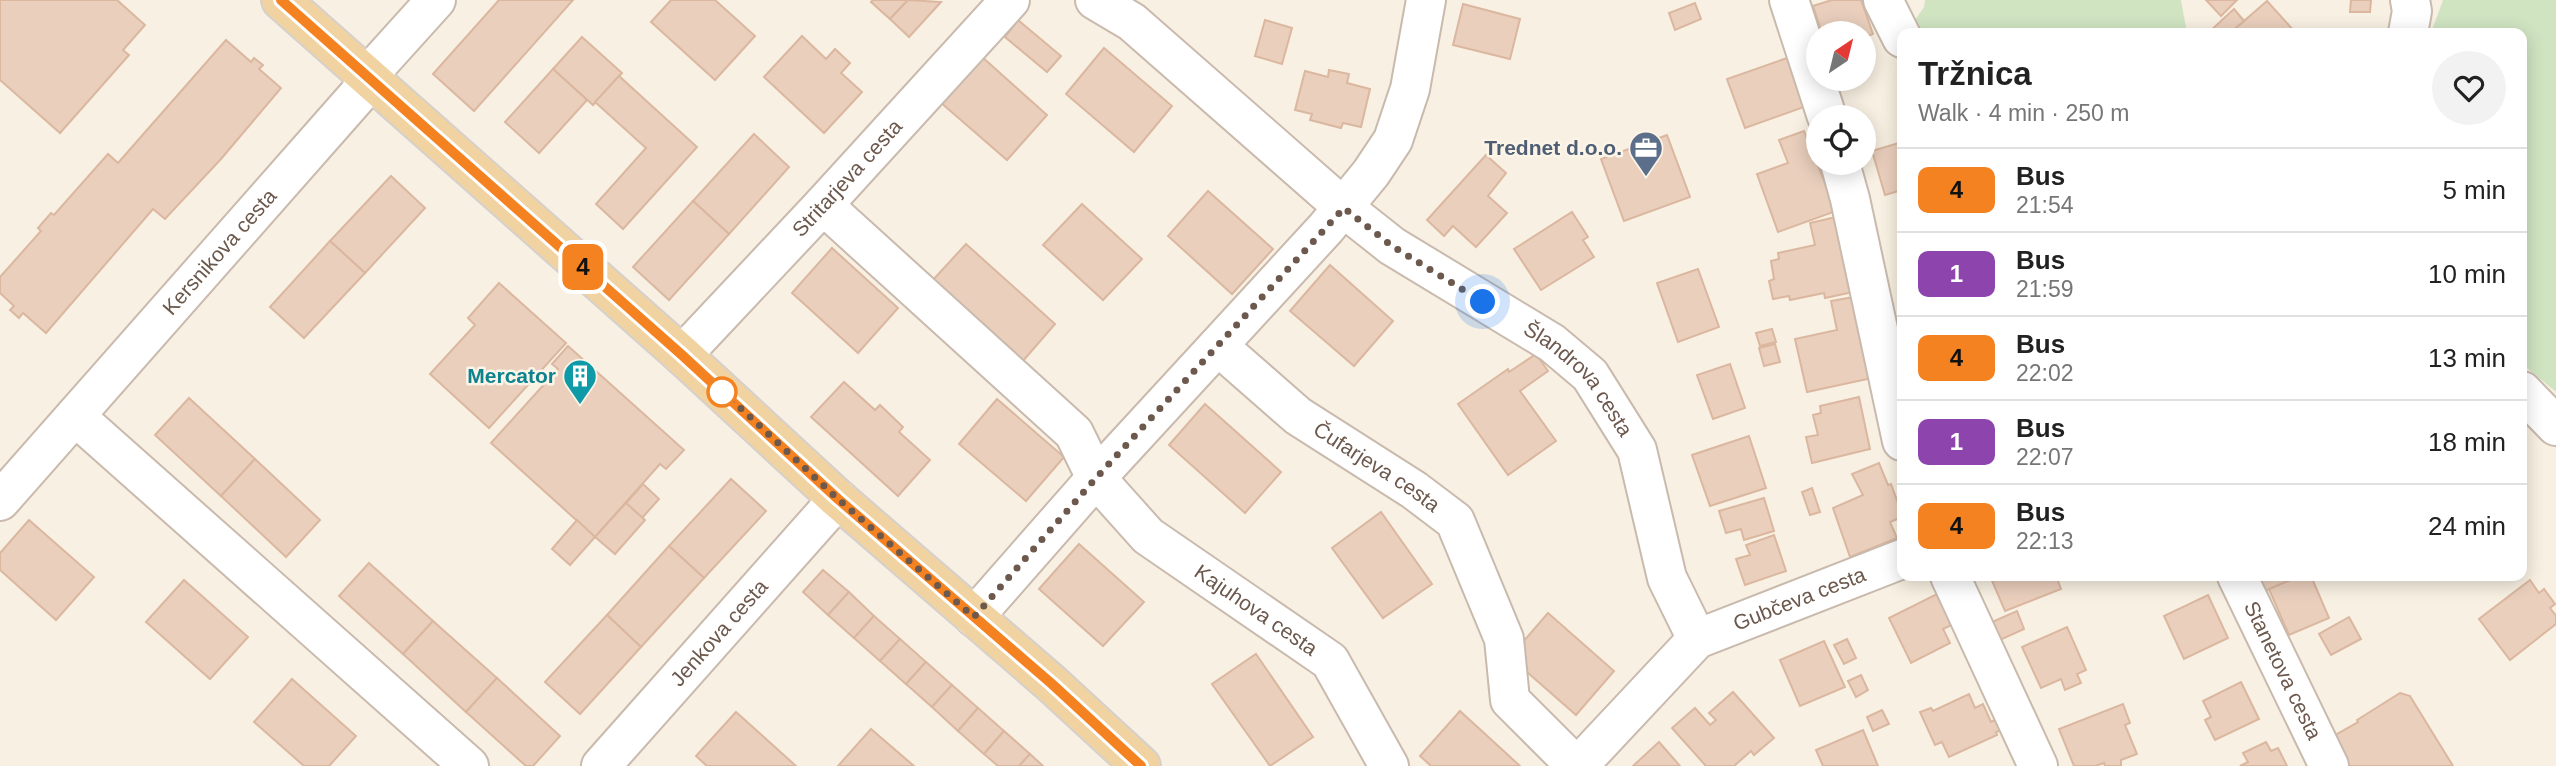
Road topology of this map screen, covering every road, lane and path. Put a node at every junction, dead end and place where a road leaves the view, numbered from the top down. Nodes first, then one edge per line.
1 (281, 0) edge
2 (436, 0) edge
3 (1010, 0) edge
4 (1095, 0) edge
5 (1426, 0) edge
6 (1789, 0) edge
7 (1883, 0) edge
8 (2410, 0) edge
9 (1897, 28) edge
10 (2409, 28) edge
11 (370, 77) junction
12 (1823, 105) edge
13 (1843, 175) edge
14 (823, 205) junction
15 (1344, 208) junction
16 (1218, 346) junction
17 (682, 355) junction
18 (2527, 396) edge
19 (75, 416) junction
20 (1897, 418) edge
21 (2556, 426) edge
22 (1096, 478) junction
23 (838, 499) junction
24 (0, 501) edge
25 (1897, 561) edge
26 (1952, 581) edge
27 (2238, 581) edge
28 (974, 617) junction
29 (1697, 639) junction
30 (469, 766) edge
31 (601, 766) edge
32 (1140, 766) edge
33 (1389, 766) edge
34 (1577, 766) edge
35 (2038, 766) edge
36 (2329, 766) edge

1 - 11 main road
2 - 11 street, Kersnikova cesta
3 - 14 street, Stritarjeva cesta
4 - 15 street, Šlandrova cesta
5 - 15 street
6 - 12 street
7 - 9 street
8 - 10 street
11 - 17 main road
11 - 19 street, Kersnikova cesta
13 - 20 street
14 - 17 street, Stritarjeva cesta
14 - 22 street, Kajuhova cesta
15 - 16 street
15 - 29 street, Šlandrova cesta
16 - 22 street
16 - 34 street, Čufarjeva cesta
17 - 23 main road
18 - 21 street
19 - 24 street, Kersnikova cesta
19 - 30 street
22 - 28 street
22 - 33 street, Kajuhova cesta
23 - 28 main road
23 - 31 street, Jenkova cesta
25 - 29 street, Gubčeva cesta
26 - 35 street
27 - 36 street, Stanetova cesta
28 - 32 main road
29 - 34 street

